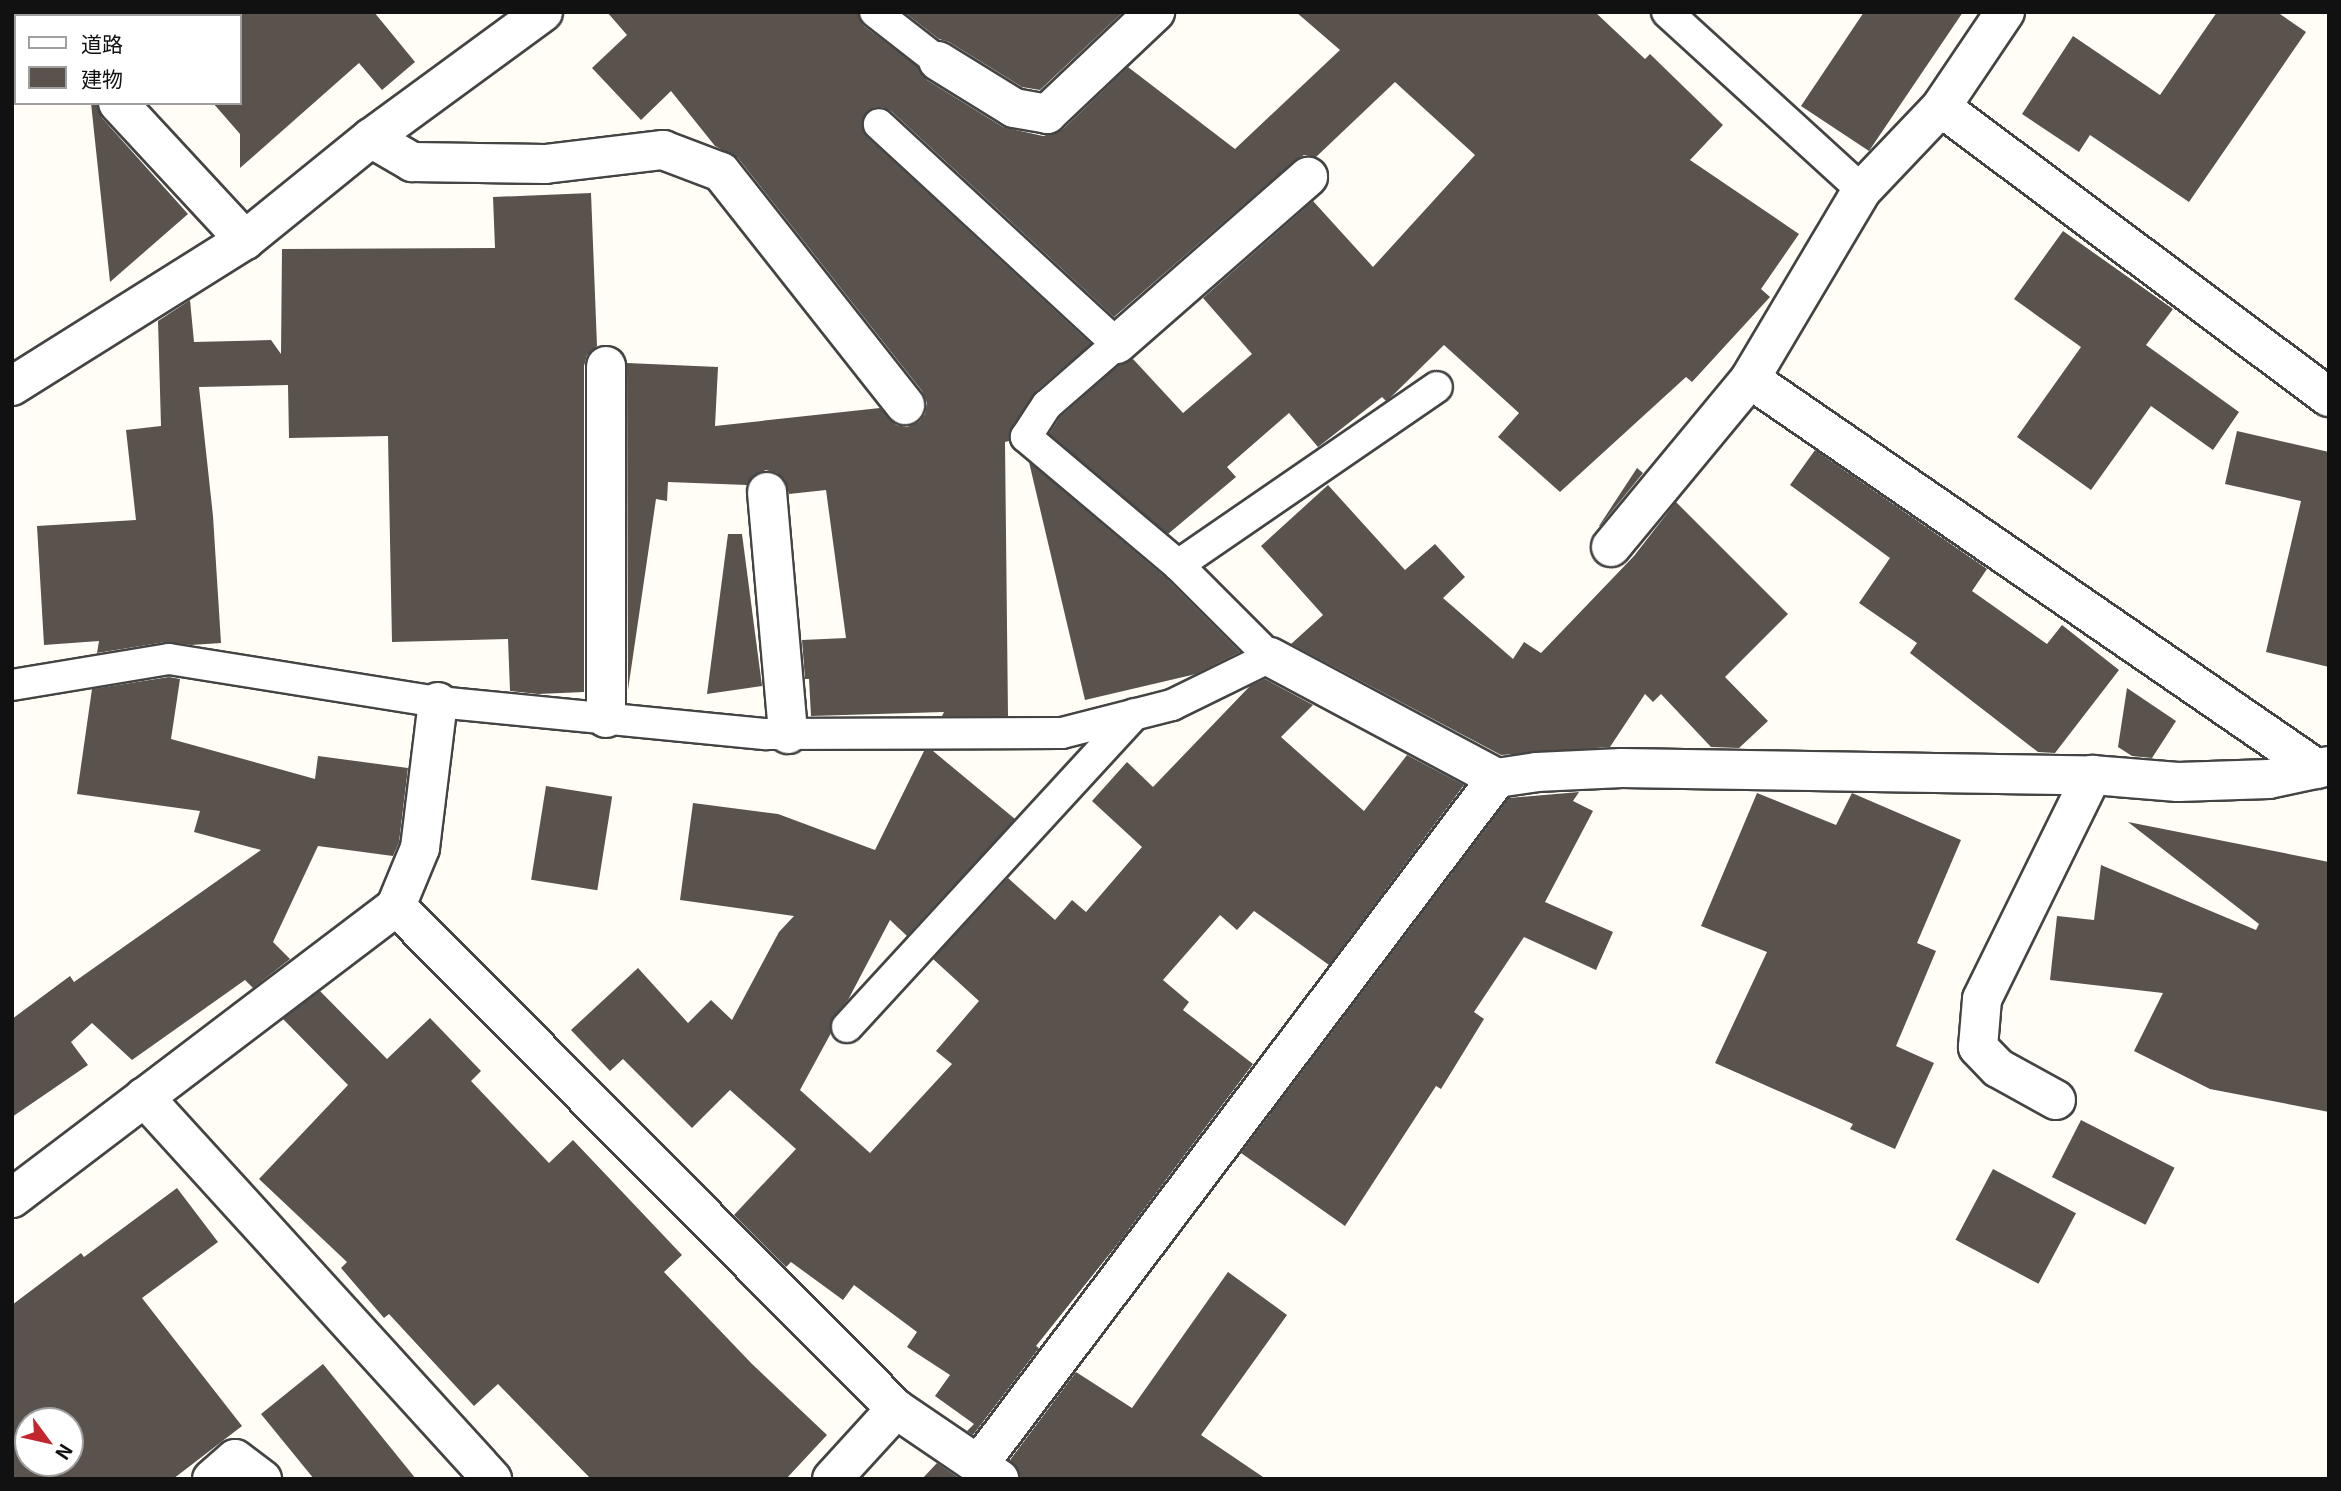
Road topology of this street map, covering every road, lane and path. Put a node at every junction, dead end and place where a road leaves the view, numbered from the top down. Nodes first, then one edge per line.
1 (543, 12) edge
2 (875, 12) edge
3 (1155, 12) edge
4 (1667, 12) edge
5 (2005, 12) edge
6 (938, 61) joint
7 (120, 105) edge
8 (1941, 107) junction
9 (879, 124) dead end
10 (372, 138) junction
11 (1308, 177) dead end
12 (1862, 190) junction
13 (245, 240) junction
14 (1117, 344) junction
15 (606, 366) dead end
16 (1750, 379) junction
17 (12, 386) edge
18 (1437, 387) dead end
19 (2329, 397) edge
20 (905, 405) dead end
21 (767, 492) dead end
22 (1611, 547) dead end
23 (1178, 565) junction
24 (1270, 657) junction
25 (12, 685) edge
26 (438, 702) junction
27 (1135, 714) junction
28 (606, 718) junction
29 (788, 734) junction
30 (2323, 768) edge
31 (2092, 775) junction
32 (1497, 778) junction
33 (397, 906) junction
34 (847, 1027) dead end
35 (144, 1097) junction
36 (2056, 1100) dead end
37 (12, 1198) edge
38 (896, 1409) junction
39 (989, 1472) edge
40 (212, 1479) edge
41 (262, 1479) edge
42 (492, 1479) edge
43 (832, 1479) edge

1 - 10 street
2 - 6 lane
3 - 6 street
4 - 12 lane
5 - 8 street
7 - 13 street
8 - 12 street
8 - 19 street
9 - 14 lane
10 - 13 street
10 - 20 street
11 - 14 street
12 - 16 street
13 - 17 street
14 - 23 lane
15 - 28 street
16 - 22 street
16 - 30 street
18 - 23 lane
21 - 29 street
23 - 24 lane
24 - 27 lane
24 - 32 street
25 - 26 lane
26 - 28 lane
26 - 33 street
27 - 29 lane
27 - 34 lane
28 - 29 lane
30 - 31 street
31 - 32 street
31 - 36 street
32 - 39 street
33 - 35 street
33 - 38 street
35 - 37 street
35 - 42 street
38 - 39 street
38 - 43 street
40 - 41 street

